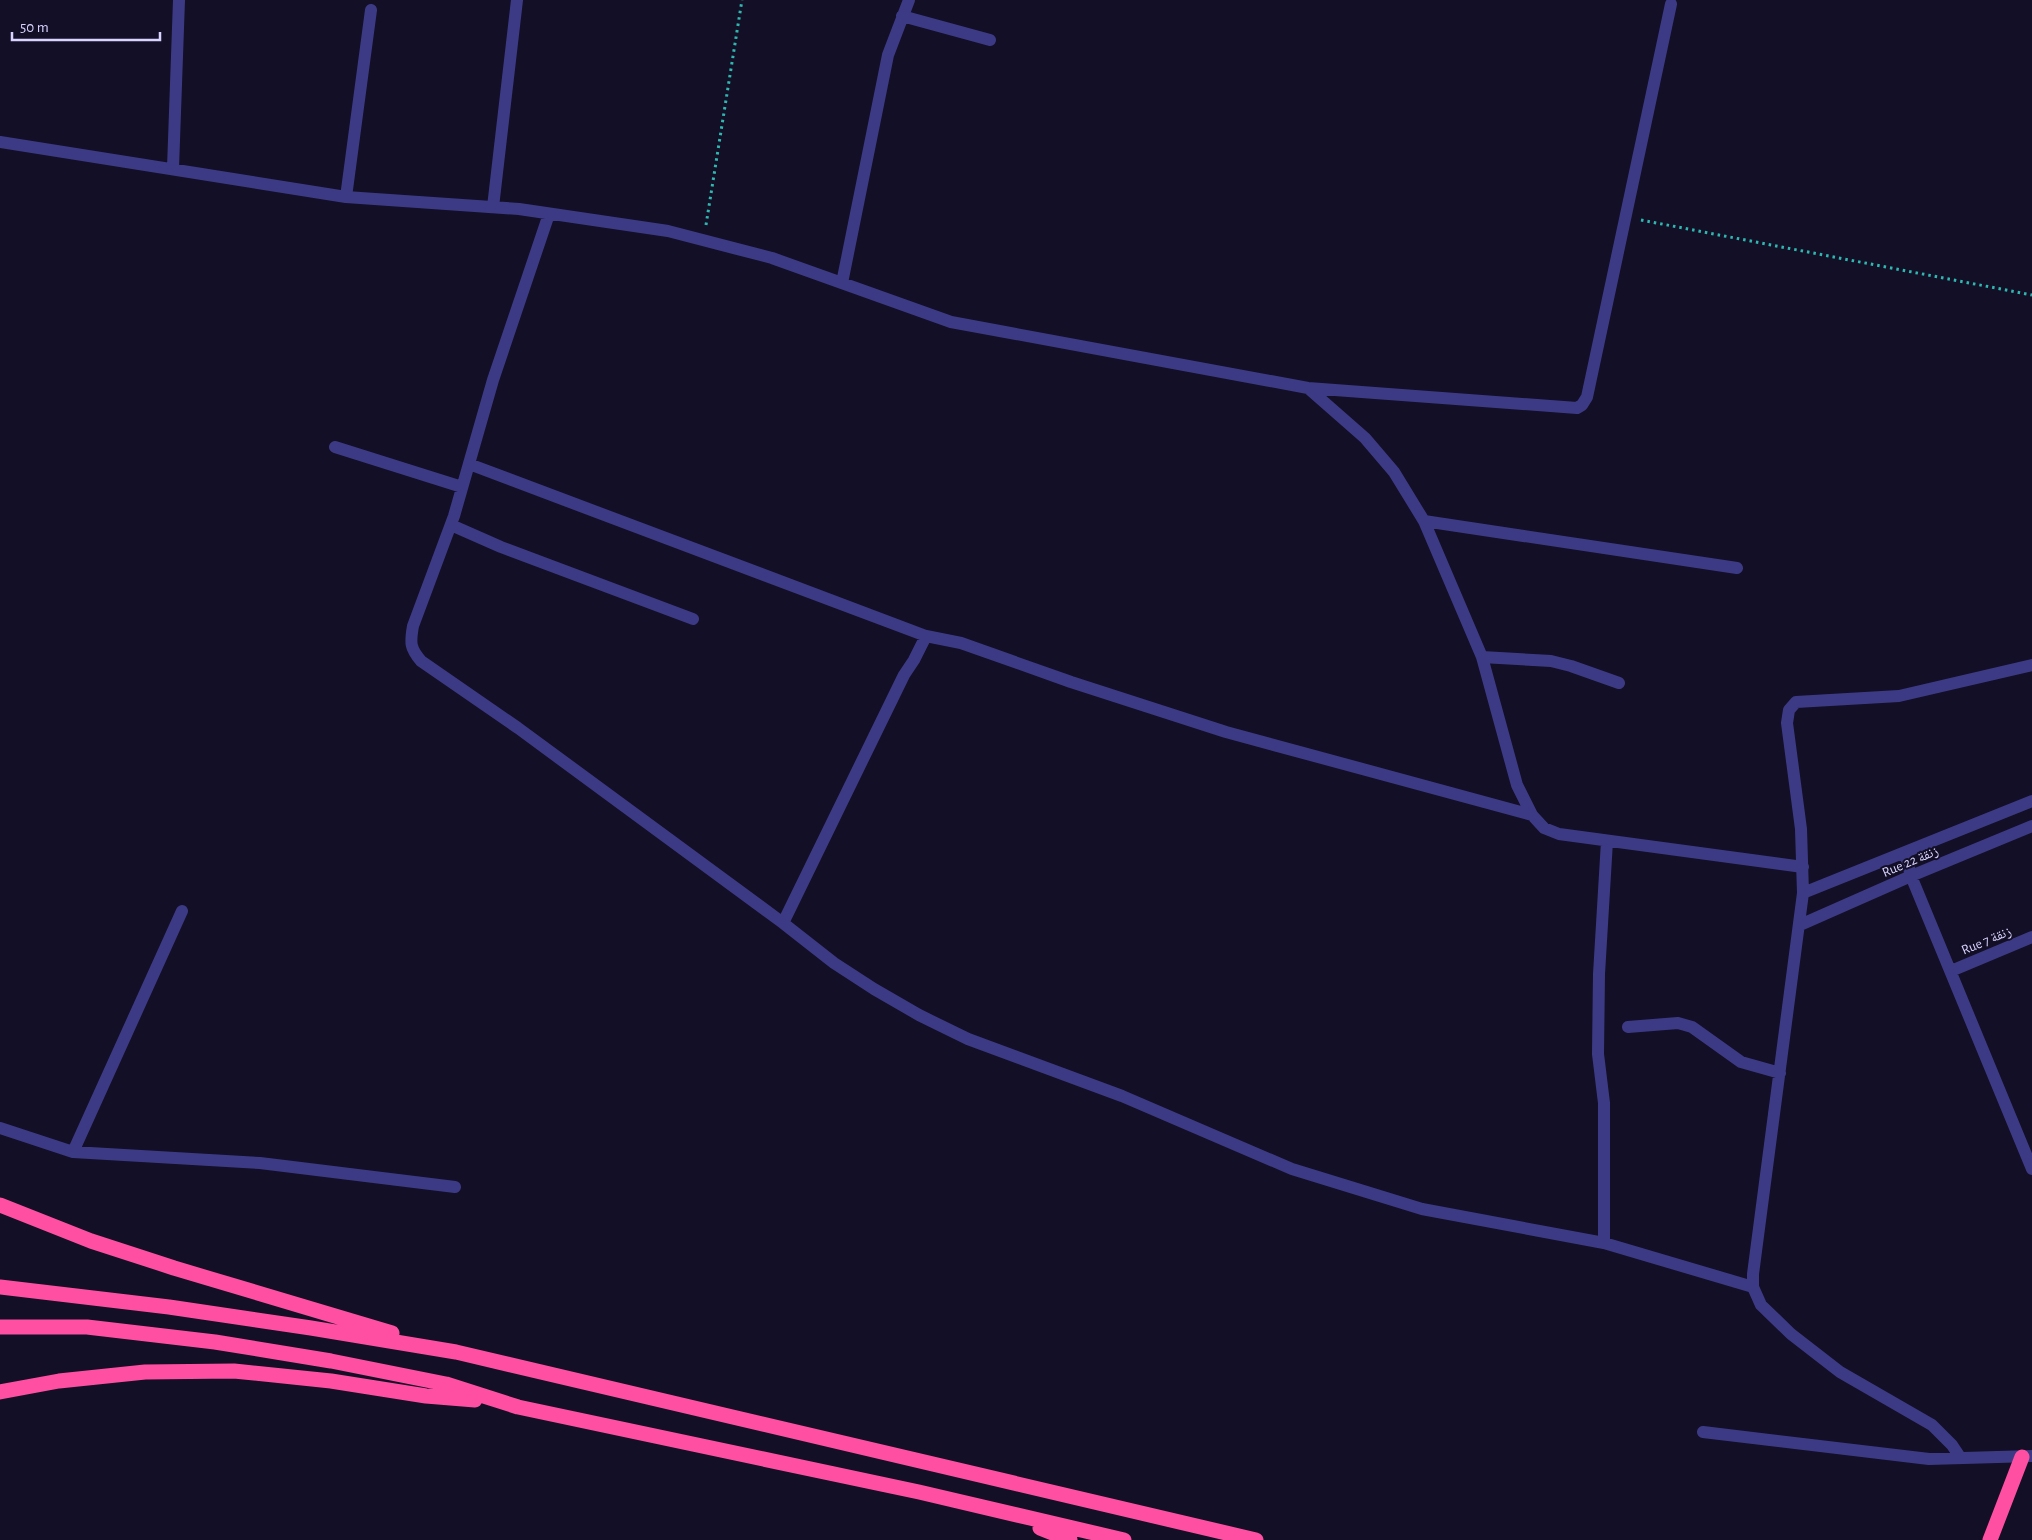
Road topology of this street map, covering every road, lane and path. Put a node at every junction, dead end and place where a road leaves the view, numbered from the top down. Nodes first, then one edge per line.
1 (179, 0) edge
2 (518, 0) edge
3 (742, 0) edge
4 (909, 0) edge
5 (1671, 4) dead end
6 (371, 10) dead end
7 (902, 16) junction
8 (990, 40) dead end
9 (0, 142) edge
10 (173, 168) junction
11 (346, 197) junction
12 (493, 207) junction
13 (550, 214) junction
14 (1626, 217) junction
15 (704, 240) junction
16 (842, 283) junction
17 (2032, 295) edge
18 (1308, 388) junction
19 (335, 446) dead end
20 (469, 464) junction
21 (462, 487) junction
22 (1424, 521) junction
23 (451, 525) junction
24 (1738, 568) dead end
25 (692, 619) dead end
26 (926, 636) junction
27 (1482, 657) junction
28 (2032, 665) edge
29 (1619, 683) dead end
30 (2032, 800) edge
31 (1532, 815) junction
32 (2032, 826) edge
33 (1607, 841) junction
34 (1904, 853) junction
35 (1803, 867) junction
36 (1911, 876) junction
37 (1803, 893) junction
38 (182, 911) dead end
39 (783, 922) junction
40 (1800, 925) junction
41 (2032, 937) edge
42 (1951, 971) junction
43 (1628, 1027) dead end
44 (1780, 1073) junction
45 (0, 1128) edge
46 (73, 1152) junction
47 (2032, 1169) edge
48 (455, 1187) dead end
49 (0, 1205) edge
50 (1604, 1243) junction
51 (0, 1287) edge
52 (1753, 1287) junction
53 (0, 1327) edge
54 (456, 1352) junction
55 (0, 1392) edge
56 (518, 1407) junction
57 (1703, 1432) dead end
58 (2027, 1456) edge
59 (1960, 1457) junction
60 (997, 1510) junction
61 (1070, 1540) edge
62 (1124, 1540) edge
63 (1256, 1540) edge
64 (1990, 1540) edge

1 - 10 street
2 - 12 street
3 - 15 path
4 - 7 street
5 - 14 street
6 - 11 street
7 - 8 street
7 - 16 street
9 - 10 street
10 - 11 street
11 - 12 street
12 - 13 street
13 - 15 street
13 - 20 street
14 - 17 path
14 - 18 street
15 - 16 street
16 - 18 street
18 - 22 street
19 - 21 street
20 - 21 street
20 - 26 street
21 - 23 street
22 - 24 street
22 - 27 street
23 - 25 street
23 - 39 street
26 - 31 street
26 - 39 street
27 - 29 street
27 - 31 street
28 - 35 street
30 - 34 street, Rue 22 زنقة
31 - 33 street
32 - 36 street, Rue 22 زنقة
33 - 35 street
33 - 50 street
34 - 36 street
34 - 37 street, Rue 22 زنقة
35 - 37 street
36 - 40 street, Rue 22 زنقة
36 - 42 street
37 - 40 street
38 - 46 street
39 - 50 street
40 - 44 street
41 - 42 street, Rue 7 زنقة
42 - 47 street
43 - 44 street
44 - 52 street
45 - 46 street
46 - 48 street
49 - 54 highway
50 - 52 street
51 - 54 highway
52 - 59 street
53 - 56 highway
54 - 63 highway
55 - 56 highway
56 - 60 highway
57 - 59 street
58 - 59 street
58 - 64 highway
60 - 61 highway
60 - 62 highway

